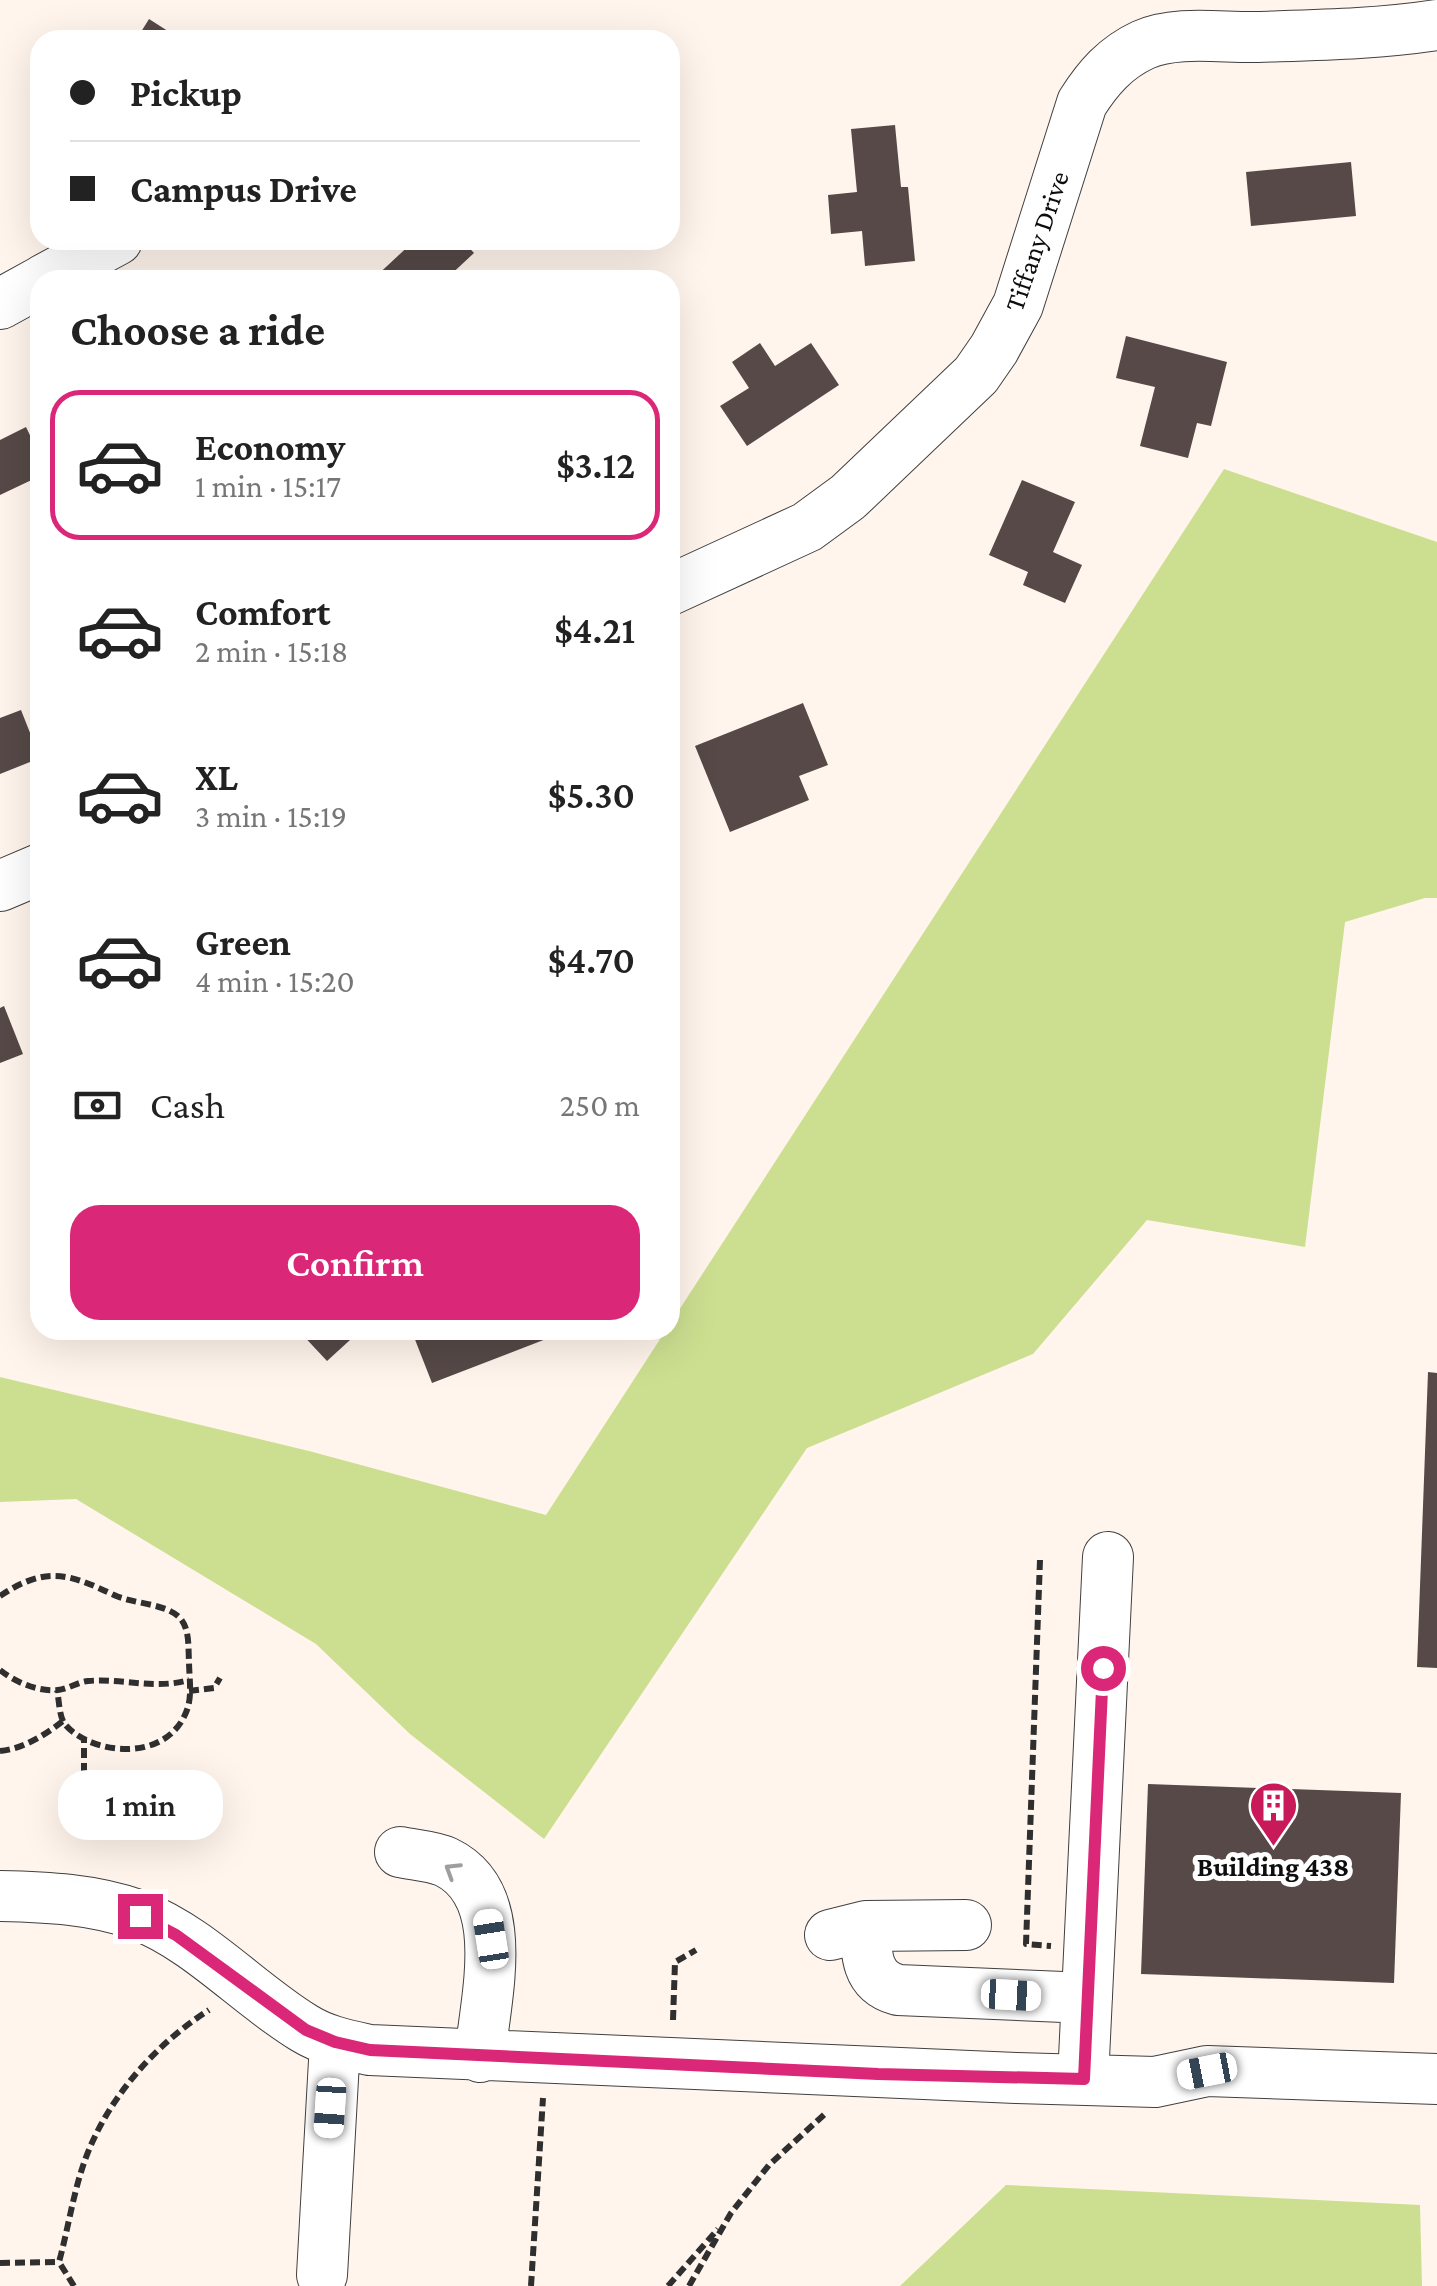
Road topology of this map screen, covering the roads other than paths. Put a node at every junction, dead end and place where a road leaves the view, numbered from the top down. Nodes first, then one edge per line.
1 (1437, 25) edge
2 (99, 250) edge
3 (62, 270) edge
4 (30, 288) edge
5 (0, 304) edge
6 (680, 585) edge
7 (30, 872) edge
8 (0, 886) edge
9 (1108, 1557) dead end
10 (400, 1852) dead end
11 (0, 1896) edge
12 (966, 1925) dead end
13 (1087, 1998) junction
14 (335, 2042) junction
15 (480, 2057) junction
16 (1084, 2079) junction
17 (1437, 2079) edge
18 (1155, 2082) junction
19 (1437, 2109) edge
20 (322, 2275) dead end

1 - 6 street, Tiffany Drive
2 - 3 street
4 - 5 street
7 - 8 street
9 - 13 street
15 -> 10 street
11 - 14 street
12 - 13 street
13 - 16 street
14 - 15 street
14 - 20 street
15 - 16 street
16 - 18 street
17 - 18 street
18 - 19 street

